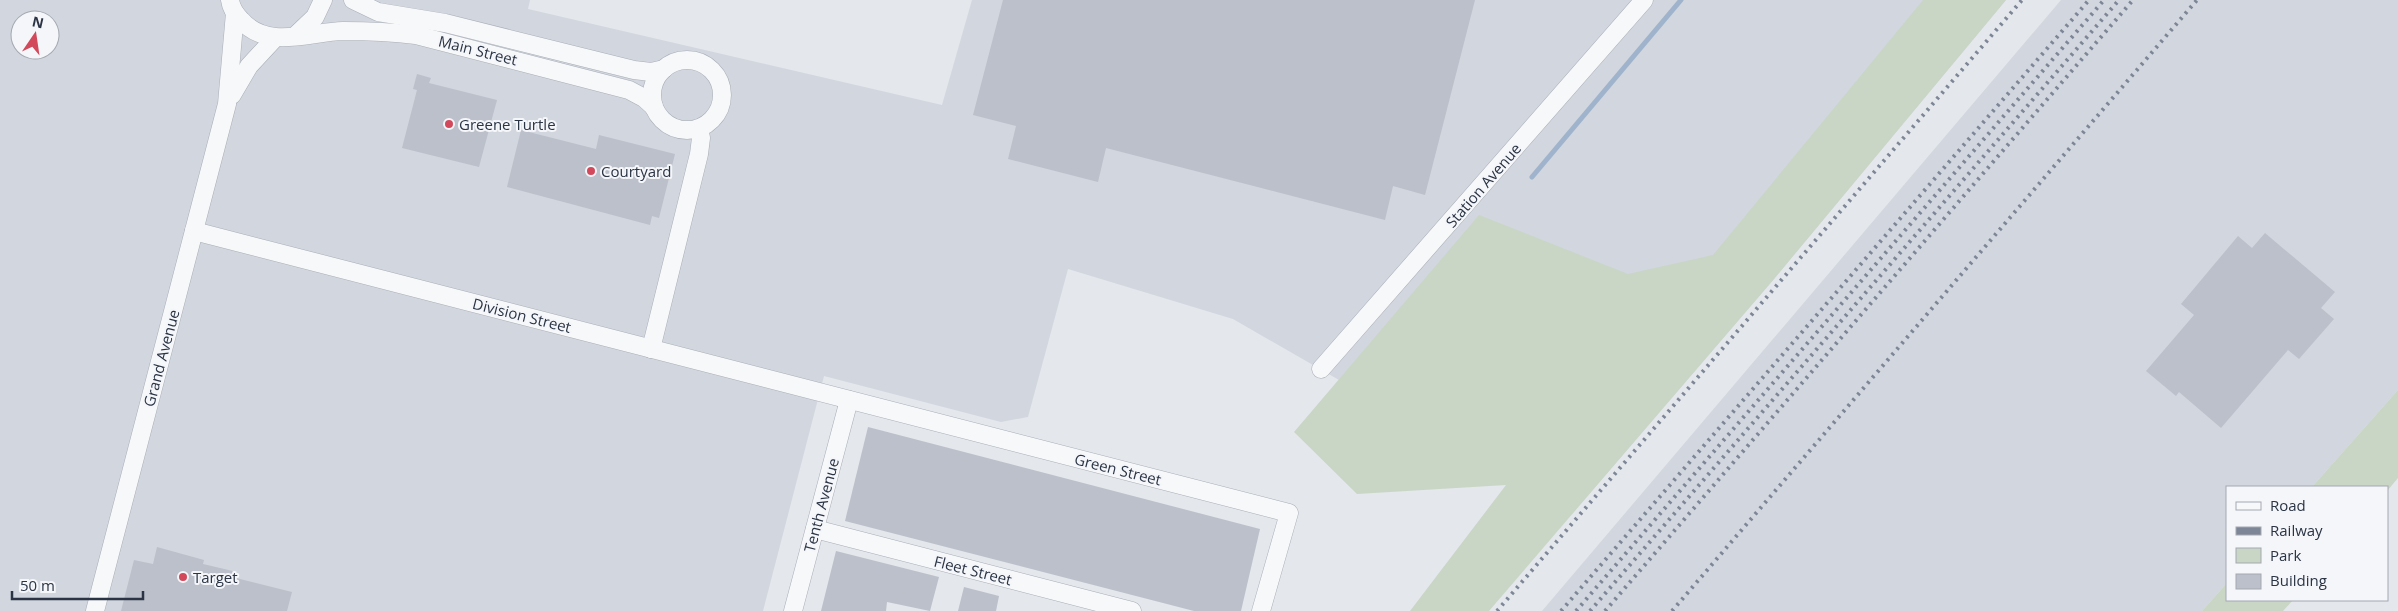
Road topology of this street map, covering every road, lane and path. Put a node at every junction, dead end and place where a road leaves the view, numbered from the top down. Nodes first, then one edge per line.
1 (323, 0) edge
2 (353, 0) edge
3 (1644, 0) edge
4 (231, 4) edge
5 (295, 36) junction
6 (275, 38) junction
7 (664, 68) junction
8 (227, 104) junction
9 (654, 107) junction
10 (699, 129) junction
11 (194, 231) junction
12 (651, 349) junction
13 (1321, 370) dead end
14 (849, 400) junction
15 (815, 529) junction
16 (95, 611) edge
17 (793, 611) edge
18 (1132, 611) edge
19 (1261, 611) edge

1 - 5 street
2 - 7 street, Main Street
3 - 13 street, Station Avenue
4 - 6 street
4 - 8 street, Grand Avenue
5 - 6 street, Main Street
5 - 9 street, Main Street
6 - 8 street, Grand Avenue
7 - 9 street
7 - 10 street
8 - 11 street, Grand Avenue
9 - 10 street
10 - 12 street
11 - 12 street, Division Street
11 - 16 street, Grand Avenue
12 - 14 street, Division Street
14 - 15 street, Tenth Avenue
14 - 19 street, Green Street
15 - 17 street, Tenth Avenue
15 - 18 street, Fleet Street

